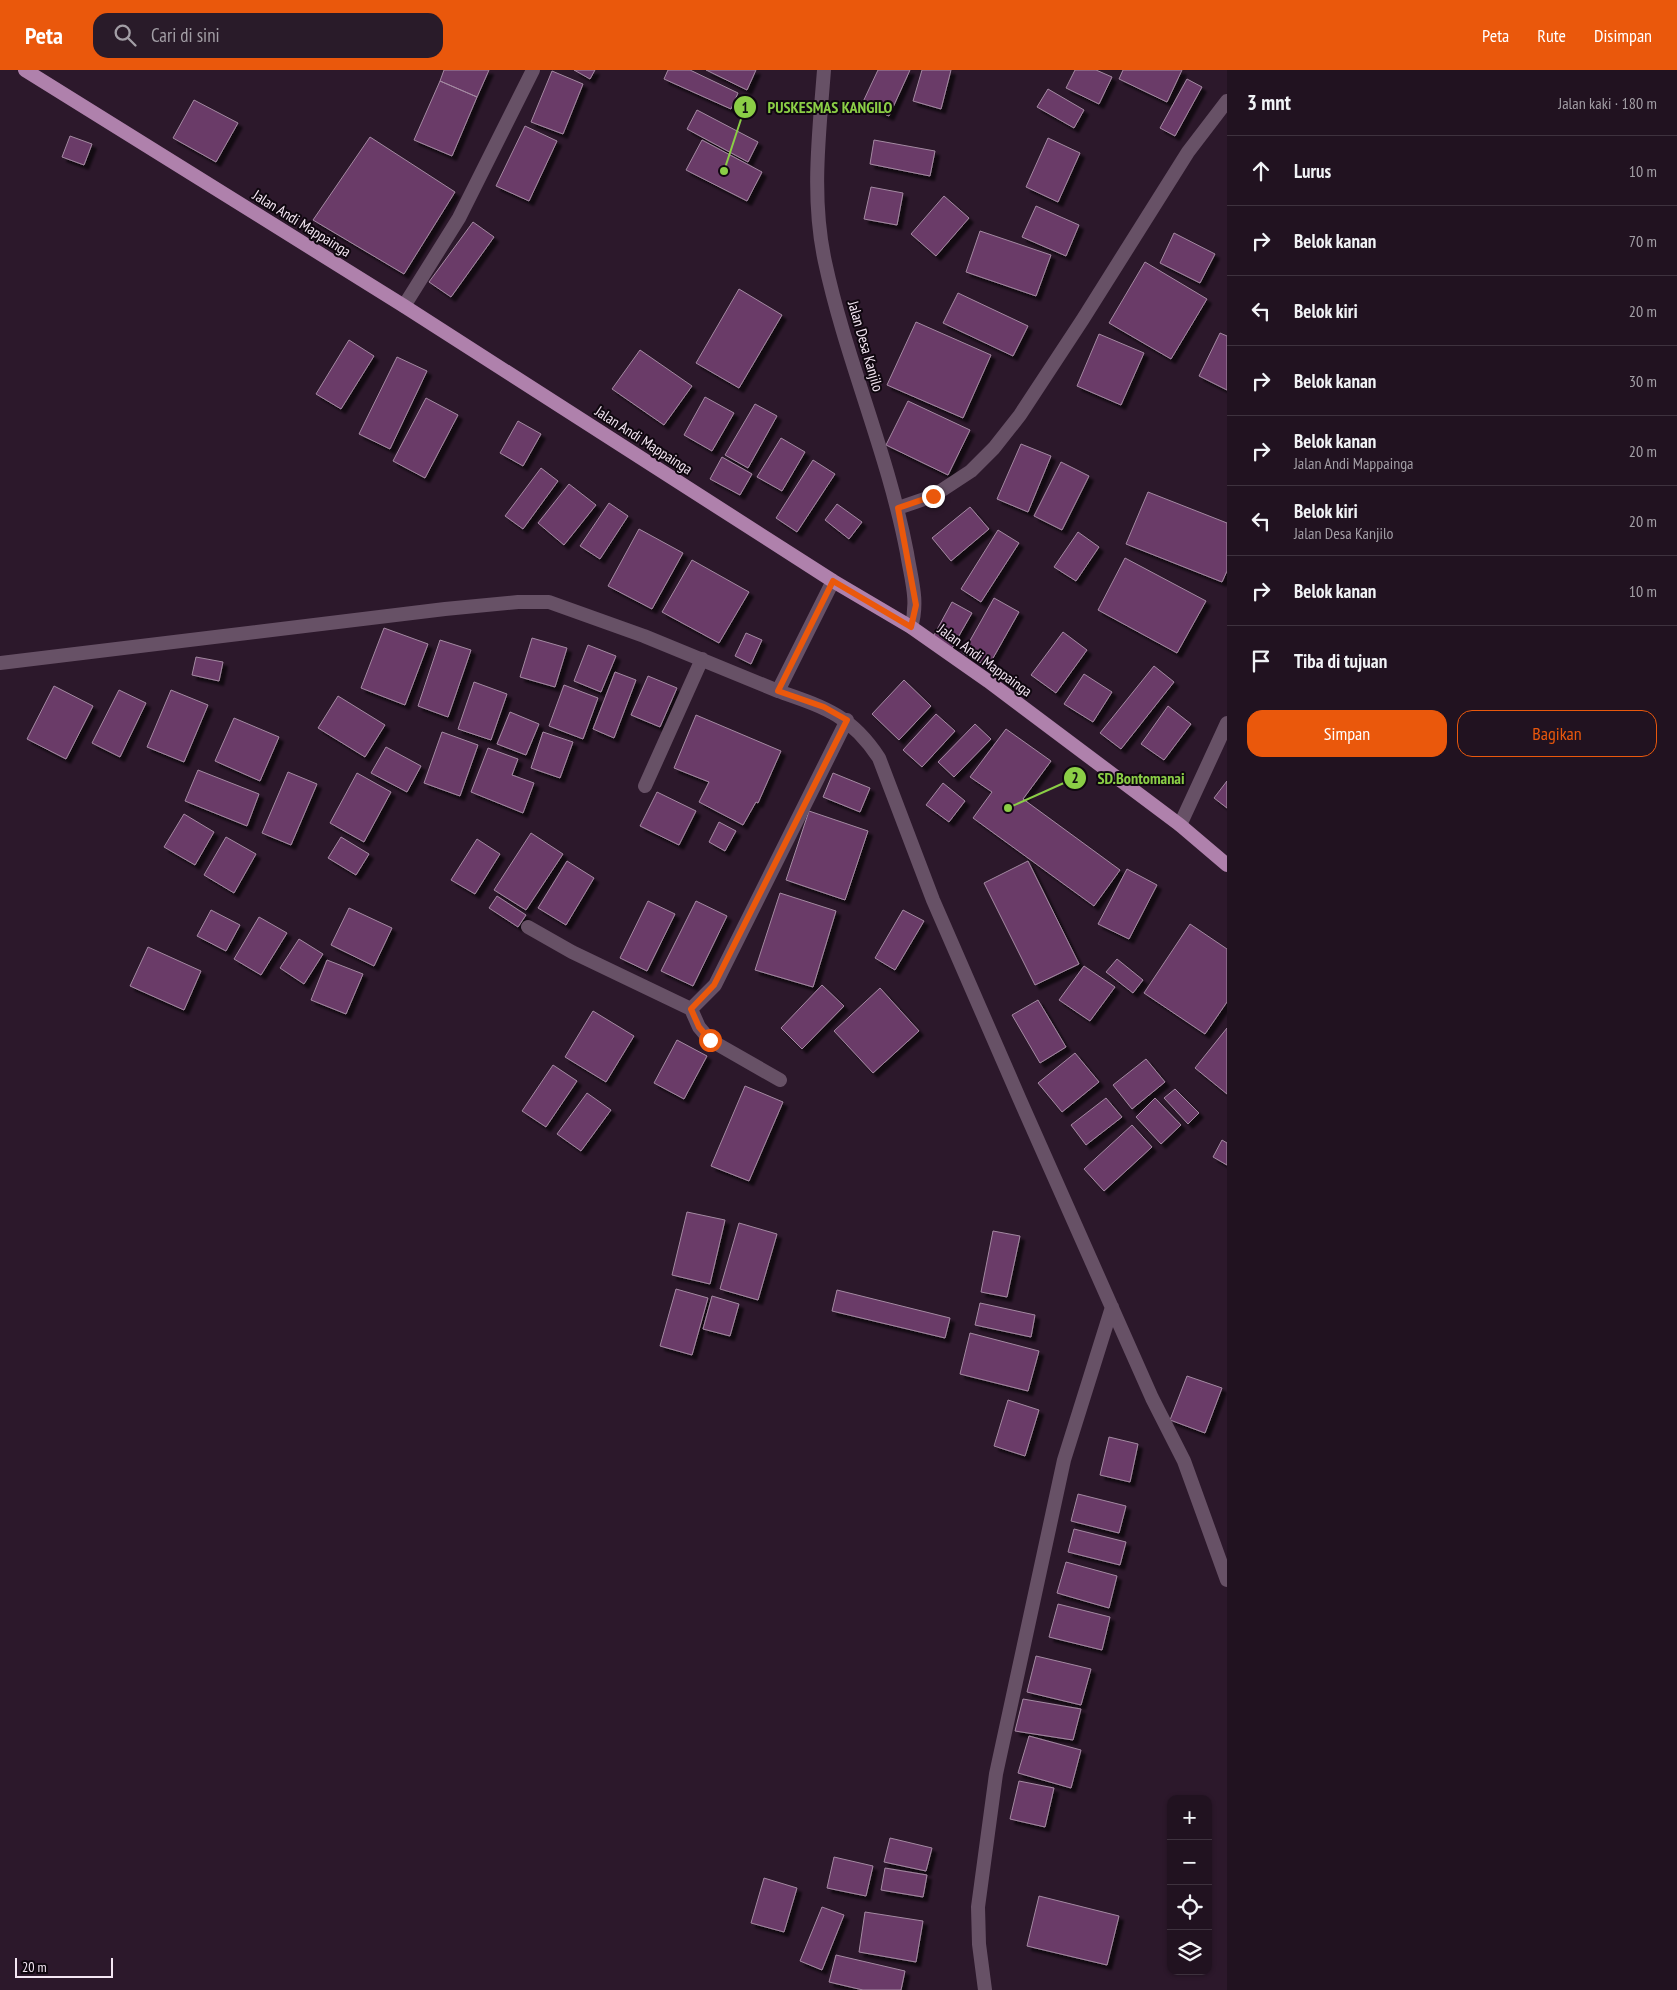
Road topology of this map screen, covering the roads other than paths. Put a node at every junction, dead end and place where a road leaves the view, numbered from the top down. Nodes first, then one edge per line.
1 (24, 70) edge
2 (534, 70) edge
3 (824, 70) edge
4 (1227, 101) edge
5 (404, 306) junction
6 (898, 508) junction
7 (833, 581) junction
8 (911, 627) junction
9 (702, 659) junction
10 (0, 663) edge
11 (778, 691) junction
12 (847, 720) junction
13 (1227, 724) edge
14 (645, 786) dead end
15 (1180, 825) junction
16 (1227, 865) edge
17 (528, 927) dead end
18 (691, 1009) junction
19 (780, 1080) dead end
20 (1112, 1307) junction
21 (1227, 1580) edge
22 (985, 1990) edge

1 - 5 main road, Jalan Andi Mappainga
2 - 5 street
3 - 6 street, Jalan Desa Kanjilo
4 - 6 street
5 - 7 main road, Jalan Andi Mappainga
6 - 8 street, Jalan Desa Kanjilo
7 - 8 main road, Jalan Andi Mappainga
7 - 11 street
8 - 15 main road, Jalan Andi Mappainga
9 - 10 street
9 - 11 street
9 - 14 street
11 - 12 street
12 - 18 street
12 - 20 street
13 - 15 street
15 - 16 main road, Jalan Andi Mappainga
17 - 18 street
18 - 19 street
20 - 21 street
20 - 22 street

